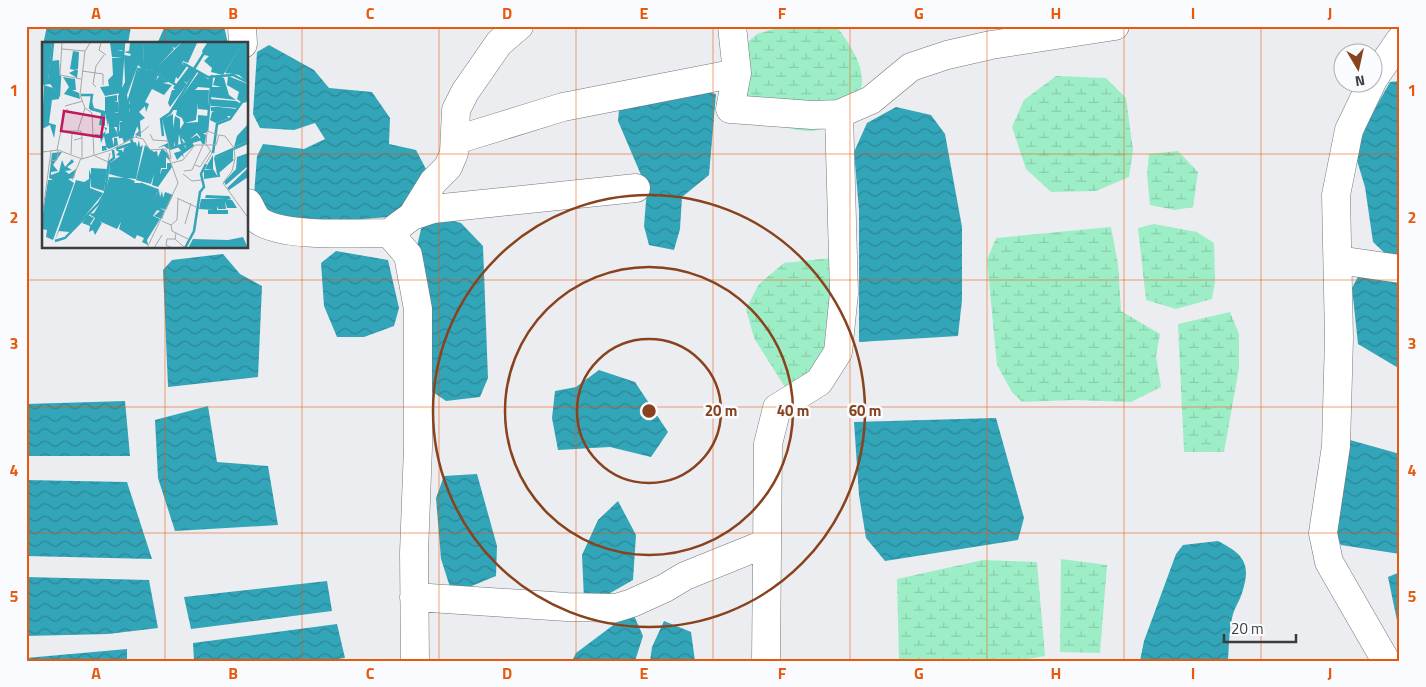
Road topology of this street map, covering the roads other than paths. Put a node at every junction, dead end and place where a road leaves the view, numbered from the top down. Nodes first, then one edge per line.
1 (242, 26) edge
2 (519, 26) edge
3 (732, 26) edge
4 (1115, 26) edge
5 (1036, 32) edge
6 (1400, 40) edge
7 (243, 42) edge
8 (1384, 63) edge
9 (737, 72) junction
10 (1367, 92) edge
11 (839, 114) junction
12 (456, 140) junction
13 (636, 188) dead end
14 (249, 205) edge
15 (412, 216) junction
16 (389, 234) junction
17 (1338, 260) junction
18 (1400, 269) edge
19 (767, 543) junction
20 (414, 597) junction
21 (415, 661) edge
22 (766, 661) edge
23 (1386, 661) edge

1 - 7 street
2 - 12 street
3 - 9 street
4 - 5 street
5 - 11 street
6 - 8 street
9 - 11 street
9 - 12 street
10 - 17 street
11 - 19 street
12 - 15 street
13 - 15 street
14 - 16 street
15 - 16 street
16 - 20 street
17 - 18 street
17 - 23 street
19 - 20 street
19 - 22 street
20 - 21 street

